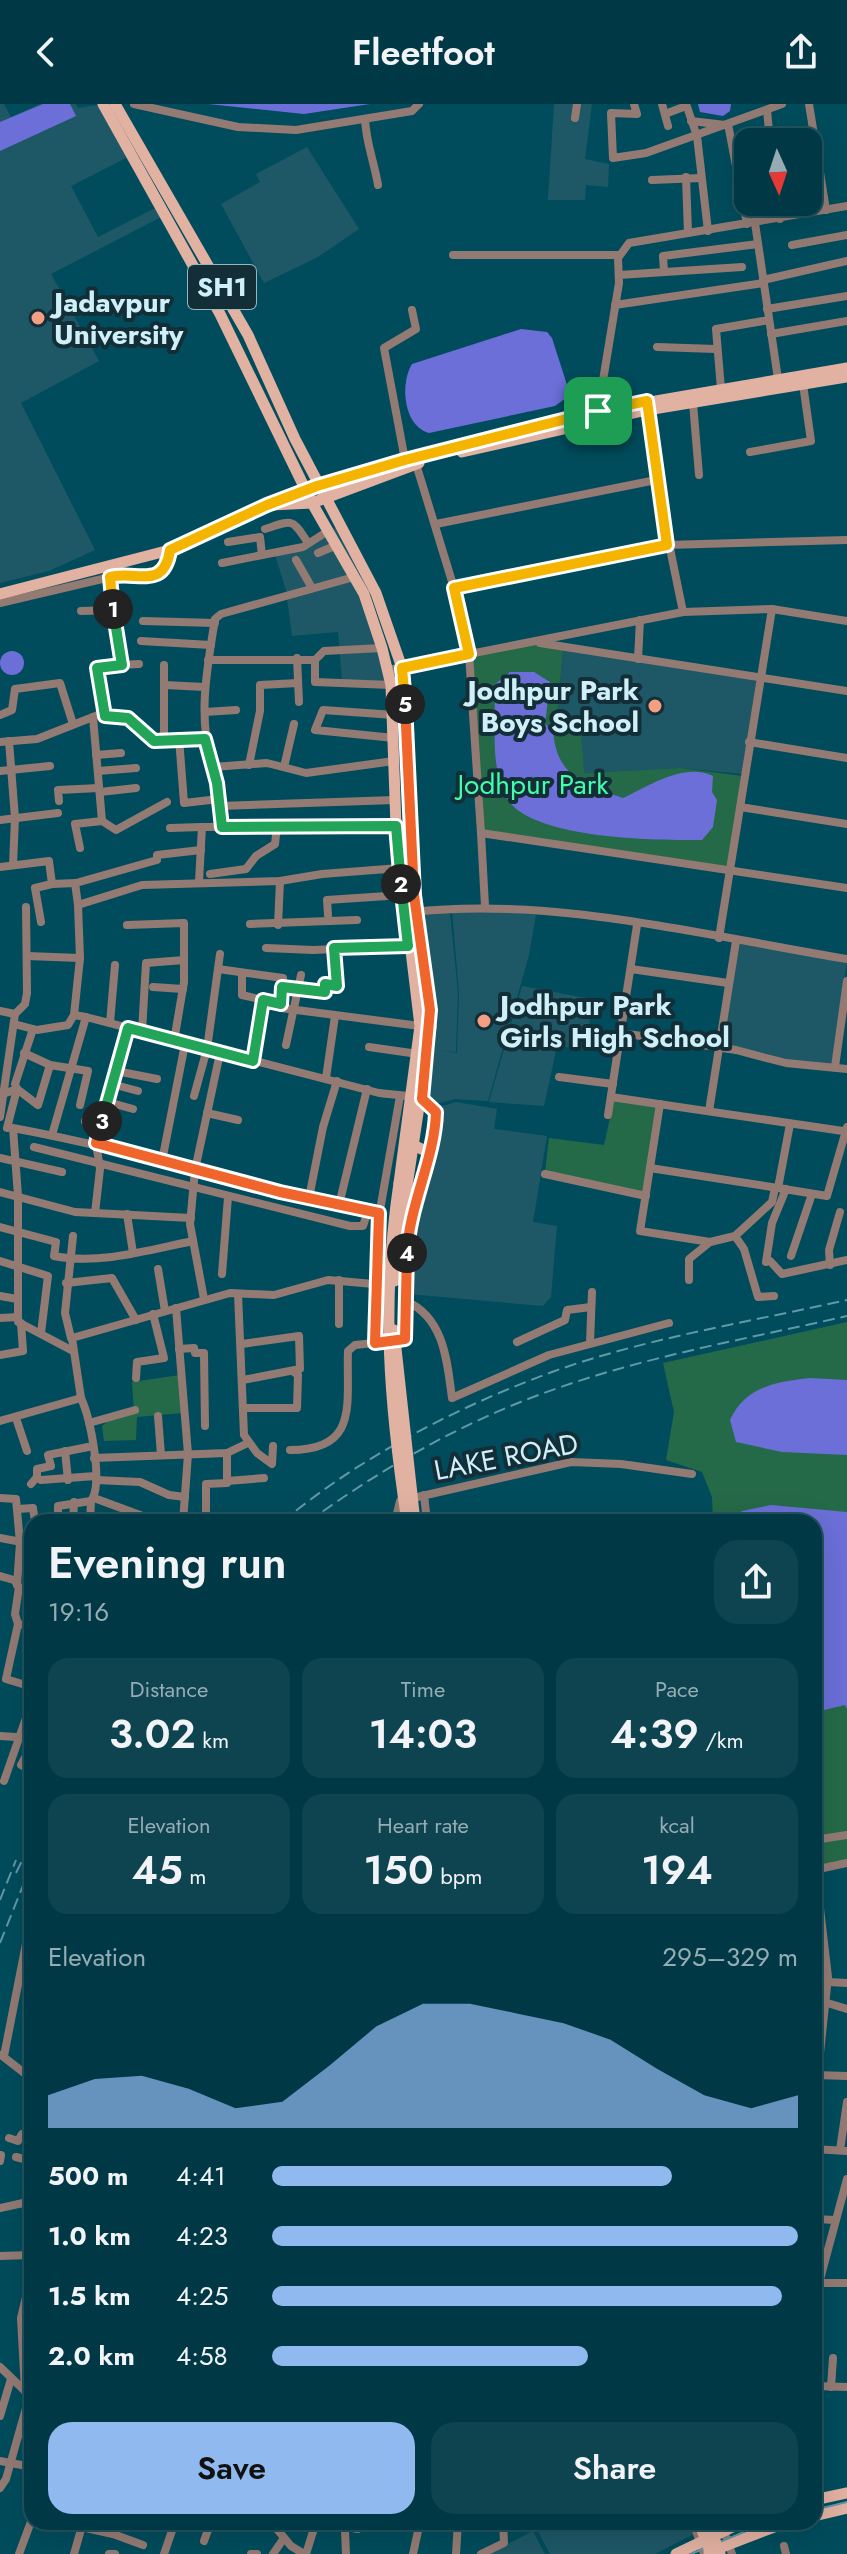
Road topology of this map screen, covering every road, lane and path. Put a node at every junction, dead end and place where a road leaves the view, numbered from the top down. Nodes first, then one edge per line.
1 (103, 104) edge
2 (133, 104) edge
3 (419, 104) edge
4 (577, 104) edge
5 (634, 104) edge
6 (782, 104) edge
7 (809, 104) edge
8 (686, 105) edge
9 (664, 109) edge
10 (767, 110) junction
11 (114, 111) edge
12 (575, 118) dead end
13 (365, 119) junction
14 (691, 121) junction
15 (727, 124) junction
16 (668, 126) dead end
17 (769, 128) edge
18 (697, 136) junction
19 (686, 177) junction
20 (701, 178) junction
21 (652, 180) dead end
22 (378, 185) dead end
23 (847, 207) edge
24 (826, 210) junction
25 (780, 216) edge
26 (780, 219) junction
27 (751, 224) junction
28 (708, 231) junction
29 (688, 233) junction
30 (847, 235) edge
31 (758, 244) junction
32 (792, 245) dead end
33 (453, 255) dead end
34 (619, 255) junction
35 (847, 261) edge
36 (742, 267) dead end
37 (664, 271) junction
38 (619, 275) junction
39 (764, 282) junction
40 (847, 296) edge
41 (615, 305) junction
42 (767, 309) junction
43 (412, 310) dead end
44 (769, 320) junction
45 (847, 321) edge
46 (771, 334) junction
47 (657, 347) dead end
48 (716, 349) junction
49 (847, 368) edge
50 (847, 377) edge
51 (778, 379) junction
52 (803, 384) junction
53 (721, 389) junction
54 (693, 403) junction
55 (647, 406) junction
56 (598, 411) junction
57 (750, 452) dead end
58 (410, 462) junction
59 (699, 475) dead end
60 (656, 480) junction
61 (319, 486) junction
62 (306, 490) junction
63 (325, 498) junction
64 (312, 503) junction
65 (267, 505) junction
66 (436, 524) junction
67 (265, 529) dead end
68 (328, 531) junction
69 (847, 540) edge
70 (228, 542) dead end
71 (308, 543) junction
72 (337, 545) junction
73 (667, 545) junction
74 (165, 552) junction
75 (318, 553) dead end
76 (262, 555) junction
77 (296, 560) dead end
78 (222, 563) dead end
79 (110, 577) junction
80 (354, 577) junction
81 (312, 588) junction
82 (454, 588) junction
83 (0, 594) edge
84 (0, 603) edge
85 (772, 609) junction
86 (113, 610) junction
87 (81, 611) dead end
88 (683, 612) junction
89 (640, 620) junction
90 (143, 621) dead end
91 (847, 621) edge
92 (215, 623) junction
93 (141, 641) dead end
94 (535, 642) junction
95 (211, 645) junction
96 (382, 648) junction
97 (469, 654) junction
98 (297, 658) junction
99 (638, 659) junction
100 (208, 660) junction
101 (315, 660) junction
102 (139, 664) dead end
103 (122, 665) junction
104 (164, 665) dead end
105 (402, 668) junction
106 (388, 670) junction
107 (759, 678) junction
108 (298, 683) junction
109 (164, 685) junction
110 (391, 685) junction
111 (205, 687) junction
112 (847, 691) edge
113 (299, 702) dead end
114 (236, 710) dead end
115 (205, 712) junction
116 (0, 715) edge
117 (394, 715) junction
118 (105, 716) junction
119 (93, 717) junction
120 (73, 724) junction
121 (294, 724) dead end
122 (179, 738) junction
123 (394, 738) junction
124 (164, 739) junction
125 (205, 741) junction
126 (5, 742) edge
127 (749, 742) junction
128 (121, 753) dead end
129 (96, 755) junction
130 (847, 758) edge
131 (394, 761) junction
132 (249, 765) junction
133 (50, 766) dead end
134 (213, 767) junction
135 (284, 767) junction
136 (136, 768) dead end
137 (5, 770) edge
138 (98, 771) junction
139 (136, 788) dead end
140 (99, 790) junction
141 (395, 800) junction
142 (59, 801) dead end
143 (167, 802) dead end
144 (219, 802) junction
145 (740, 807) junction
146 (58, 813) dead end
147 (15, 818) junction
148 (0, 820) edge
149 (102, 821) junction
150 (847, 824) edge
151 (277, 826) junction
152 (396, 826) junction
153 (202, 827) junction
154 (222, 827) junction
155 (170, 828) dead end
156 (481, 833) junction
157 (80, 848) dead end
158 (201, 850) junction
159 (13, 865) junction
160 (0, 867) edge
161 (400, 868) junction
162 (731, 870) junction
163 (210, 874) dead end
164 (280, 881) junction
165 (199, 882) junction
166 (75, 883) junction
167 (52, 884) junction
168 (847, 888) edge
169 (402, 895) junction
170 (78, 905) junction
171 (485, 906) junction
172 (26, 907) dead end
173 (410, 912) junction
174 (328, 915) dead end
175 (357, 920) dead end
176 (41, 922) dead end
177 (250, 924) dead end
178 (127, 925) dead end
179 (278, 925) junction
180 (637, 925) junction
181 (719, 938) junction
182 (736, 941) junction
183 (408, 946) junction
184 (266, 948) dead end
185 (334, 948) junction
186 (220, 954) dead end
187 (27, 956) junction
188 (80, 958) junction
189 (847, 959) edge
190 (184, 960) junction
191 (115, 965) dead end
192 (218, 969) junction
193 (631, 969) junction
194 (242, 973) junction
195 (301, 975) dead end
196 (847, 981) edge
197 (728, 983) junction
198 (153, 987) dead end
199 (282, 987) junction
200 (183, 989) junction
201 (300, 989) junction
202 (263, 1000) junction
203 (281, 1004) junction
204 (0, 1011) edge
205 (294, 1011) junction
206 (74, 1015) junction
207 (335, 1016) junction
208 (86, 1017) junction
209 (15, 1019) junction
210 (110, 1023) junction
211 (420, 1026) junction
212 (128, 1028) junction
213 (33, 1029) junction
214 (844, 1029) edge
215 (142, 1032) junction
216 (621, 1033) junction
217 (174, 1041) junction
218 (185, 1044) junction
219 (286, 1045) dead end
220 (369, 1047) dead end
221 (718, 1047) junction
222 (207, 1049) junction
223 (24, 1053) junction
224 (220, 1053) junction
225 (418, 1054) junction
226 (253, 1061) junction
227 (4, 1062) edge
228 (50, 1065) junction
229 (835, 1067) junction
230 (68, 1069) junction
231 (847, 1069) edge
232 (116, 1071) junction
233 (559, 1077) dead end
234 (326, 1078) junction
235 (157, 1079) dead end
236 (337, 1081) junction
237 (112, 1084) junction
238 (613, 1084) junction
239 (17, 1089) junction
240 (367, 1089) junction
241 (138, 1091) dead end
242 (3, 1094) junction
243 (194, 1096) dead end
244 (611, 1097) junction
245 (411, 1098) junction
246 (108, 1102) junction
247 (660, 1104) junction
248 (80, 1105) dead end
249 (133, 1109) dead end
250 (709, 1111) junction
251 (207, 1113) junction
252 (608, 1115) dead end
253 (0, 1117) edge
254 (238, 1120) dead end
255 (85, 1121) dead end
256 (790, 1124) junction
257 (101, 1125) junction
258 (6, 1127) edge
259 (845, 1129) edge
260 (52, 1135) junction
261 (96, 1143) junction
262 (403, 1143) junction
263 (34, 1147) dead end
264 (428, 1152) junction
265 (0, 1158) edge
266 (162, 1161) junction
267 (14, 1162) junction
268 (99, 1164) junction
269 (650, 1168) junction
270 (195, 1170) junction
271 (62, 1172) dead end
272 (545, 1174) dead end
273 (403, 1185) junction
274 (194, 1188) junction
275 (780, 1188) junction
276 (0, 1192) edge
277 (812, 1194) junction
278 (18, 1196) junction
279 (646, 1196) junction
280 (228, 1197) junction
281 (309, 1198) junction
282 (339, 1205) junction
283 (368, 1211) junction
284 (840, 1212) dead end
285 (95, 1213) junction
286 (379, 1213) junction
287 (127, 1214) junction
288 (191, 1218) junction
289 (0, 1227) edge
290 (15, 1232) junction
291 (73, 1236) dead end
292 (735, 1236) junction
293 (193, 1241) junction
294 (710, 1242) junction
295 (133, 1253) junction
296 (791, 1256) dead end
297 (70, 1259) junction
298 (847, 1260) edge
299 (0, 1261) edge
300 (830, 1265) junction
301 (16, 1266) junction
302 (158, 1269) dead end
303 (222, 1274) dead end
304 (339, 1280) junction
305 (689, 1280) dead end
306 (66, 1283) junction
307 (374, 1284) junction
308 (592, 1292) dead end
309 (238, 1294) junction
310 (0, 1296) edge
311 (774, 1296) dead end
312 (17, 1299) junction
313 (204, 1299) junction
314 (406, 1301) junction
315 (591, 1307) junction
316 (176, 1308) junction
317 (165, 1311) junction
318 (153, 1314) junction
319 (0, 1318) edge
320 (20, 1320) junction
321 (136, 1320) junction
322 (669, 1323) dead end
323 (339, 1324) dead end
324 (41, 1333) junction
325 (71, 1338) junction
326 (517, 1342) dead end
327 (375, 1343) junction
328 (590, 1343) junction
329 (242, 1344) junction
330 (179, 1349) junction
331 (73, 1351) junction
332 (0, 1355) edge
333 (294, 1372) junction
334 (136, 1378) dead end
335 (243, 1380) junction
336 (81, 1398) junction
337 (243, 1408) junction
338 (135, 1410) dead end
339 (158, 1416) dead end
340 (16, 1418) junction
341 (0, 1421) edge
342 (89, 1423) junction
343 (205, 1426) dead end
344 (248, 1443) junction
345 (93, 1446) junction
346 (273, 1446) dead end
347 (290, 1450) dead end
348 (27, 1451) dead end
349 (65, 1451) junction
350 (227, 1453) junction
351 (188, 1454) junction
352 (161, 1455) junction
353 (94, 1458) junction
354 (692, 1474) dead end
355 (96, 1478) junction
356 (264, 1478) dead end
357 (41, 1480) dead end
358 (68, 1480) junction
359 (227, 1481) junction
360 (31, 1484) dead end
361 (424, 1495) junction
362 (185, 1497) junction
363 (0, 1498) edge
364 (92, 1499) junction
365 (74, 1502) junction
366 (17, 1509) junction
367 (124, 1510) junction
368 (206, 1511) dead end
369 (34, 1514) edge
370 (58, 1514) edge
371 (73, 1514) edge
372 (91, 1514) edge
373 (124, 1514) edge
374 (136, 1514) edge
375 (184, 1514) edge
376 (396, 1514) edge
377 (406, 1514) edge
378 (414, 1514) edge
379 (426, 1514) edge
380 (0, 1538) edge
381 (20, 1543) junction
382 (24, 1543) edge
383 (0, 1576) edge
384 (17, 1585) junction
385 (18, 1624) junction
386 (24, 1625) edge
387 (3, 1678) edge
388 (24, 1685) edge
389 (24, 1722) edge
390 (0, 1736) edge
391 (16, 1737) junction
392 (4, 1781) dead end
393 (847, 1835) edge
394 (822, 1839) edge
395 (847, 1863) edge
396 (822, 1868) edge
397 (822, 1932) edge
398 (826, 1942) junction
399 (822, 1943) edge
400 (24, 1951) edge
401 (828, 1982) junction
402 (847, 1983) edge
403 (822, 1994) edge
404 (822, 2001) edge
405 (847, 2009) edge
406 (2, 2055) edge
407 (24, 2073) edge
408 (822, 2075) edge
409 (847, 2076) edge
410 (847, 2102) edge
411 (24, 2135) edge
412 (9, 2138) dead end
413 (822, 2150) edge
414 (844, 2151) edge
415 (16, 2157) dead end
416 (24, 2159) edge
417 (847, 2179) edge
418 (24, 2203) edge
419 (0, 2208) edge
420 (822, 2219) edge
421 (835, 2220) junction
422 (822, 2249) edge
423 (827, 2249) junction
424 (24, 2252) edge
425 (0, 2256) edge
426 (822, 2270) edge
427 (822, 2283) edge
428 (847, 2283) edge
429 (24, 2298) edge
430 (24, 2346) edge
431 (833, 2358) dead end
432 (0, 2367) edge
433 (11, 2379) junction
434 (822, 2386) edge
435 (831, 2387) junction
436 (847, 2387) edge
437 (24, 2389) edge
438 (24, 2412) edge
439 (0, 2416) edge
440 (0, 2461) edge
441 (10, 2465) junction
442 (24, 2466) edge
443 (0, 2488) edge
444 (847, 2493) edge
445 (822, 2498) edge
446 (847, 2508) edge
447 (822, 2514) edge
448 (28, 2530) edge
449 (81, 2530) edge
450 (98, 2530) edge
451 (114, 2530) edge
452 (173, 2530) edge
453 (208, 2530) edge
454 (278, 2530) edge
455 (313, 2530) edge
456 (346, 2530) edge
457 (418, 2530) edge
458 (458, 2530) edge
459 (503, 2530) edge
460 (696, 2530) edge
461 (701, 2530) edge
462 (711, 2530) edge
463 (716, 2530) edge
464 (723, 2530) edge
465 (770, 2530) edge
466 (113, 2534) junction
467 (284, 2538) junction
468 (204, 2541) dead end
469 (700, 2541) junction
470 (143, 2545) dead end
471 (500, 2545) junction
472 (730, 2549) edge
473 (167, 2553) edge
474 (19, 2554) edge
475 (74, 2554) edge
476 (251, 2554) edge
477 (257, 2554) edge
478 (273, 2554) edge
479 (305, 2554) edge
480 (346, 2554) edge
481 (413, 2554) edge
482 (456, 2554) edge
483 (481, 2554) edge
484 (504, 2554) edge
485 (676, 2554) edge
486 (707, 2554) edge
487 (720, 2554) edge

1 - 11 main road, SH1
2 - 11 street
2 - 13 street
3 - 13 street
4 - 12 street
5 - 18 street
6 - 10 street
7 - 24 street
8 - 9 street
8 - 14 street
9 - 16 street
10 - 15 street
10 - 17 street
11 - 61 main road, SH1
11 - 62 main road, SH1
13 - 22 street
14 - 15 street
14 - 18 street
15 - 18 street
15 - 27 street
18 - 20 street
19 - 20 street
19 - 21 street
19 - 29 street
20 - 28 street
23 - 24 street
24 - 26 street
25 - 26 street
26 - 27 street
27 - 28 street
27 - 31 street
28 - 29 street
29 - 34 street
30 - 32 street
31 - 37 street
31 - 39 street
33 - 34 street
34 - 38 street
35 - 39 street
36 - 37 street
37 - 38 street
38 - 41 street
39 - 41 street
39 - 42 street
40 - 42 street
41 - 56 street
42 - 44 street
43 - 58 street
44 - 46 street
44 - 48 street
45 - 46 street
46 - 51 street
47 - 48 street
48 - 53 street
49 - 51 main road
50 - 52 main road
51 - 53 main road
52 - 54 main road
52 - 57 street
53 - 55 main road
54 - 55 main road
54 - 59 street
55 - 56 main road
55 - 58 main road
55 - 60 street
56 - 58 main road
58 - 61 main road
58 - 63 main road
58 - 66 street
60 - 66 street
60 - 73 street
61 - 62 main road
61 - 63 main road, SH1
62 - 64 main road, SH1
62 - 65 main road
63 - 64 main road
63 - 105 main road, SH1
64 - 65 main road
64 - 68 main road, SH1
65 - 74 main road
66 - 82 street
67 - 71 street
68 - 71 street
68 - 72 main road, SH1
69 - 73 street
70 - 76 street
71 - 76 street
72 - 75 street
72 - 80 main road, SH1
73 - 82 street
73 - 88 street
74 - 79 street
74 - 83 main road
76 - 78 street
77 - 81 street
79 - 84 street
79 - 86 street
80 - 81 street
80 - 96 main road, SH1
81 - 92 street
82 - 97 street
85 - 88 street
85 - 91 street
85 - 107 street
86 - 87 street
86 - 103 street
88 - 89 street
89 - 94 street
89 - 99 street
90 - 92 street
92 - 95 street
93 - 95 street
94 - 97 street
94 - 99 street
95 - 100 street
96 - 101 street
96 - 106 main road, SH1
97 - 105 street
97 - 156 street
98 - 100 street
98 - 101 street
98 - 108 street
99 - 107 street
100 - 111 street
101 - 110 street
102 - 103 street
103 - 118 street
104 - 109 street
105 - 106 street
105 - 173 main road, SH1
106 - 110 main road, SH1
107 - 112 street
107 - 127 street
108 - 113 street
108 - 132 street
109 - 111 street
109 - 124 street
110 - 117 main road, SH1
111 - 115 street
114 - 115 street
115 - 125 street
116 - 120 street
117 - 123 main road, SH1
117 - 123 street
118 - 119 street
118 - 124 street
119 - 120 street
119 - 129 street
120 - 126 street
121 - 135 street
122 - 124 street
122 - 125 street
122 - 144 street
123 - 131 main road, SH1
125 - 134 street
126 - 137 street
127 - 130 street
127 - 145 street
128 - 129 street
129 - 138 street
131 - 135 street
131 - 141 main road, SH1
132 - 134 street
132 - 135 street
133 - 137 street
134 - 144 street
136 - 138 street
137 - 147 street
138 - 140 street
139 - 140 street
140 - 142 street
140 - 149 street
141 - 144 street
141 - 152 main road, SH1
143 - 149 street
144 - 154 street
145 - 150 street
145 - 162 street
146 - 147 street
147 - 148 street
147 - 159 street
149 - 157 street
151 - 152 street
151 - 154 street
151 - 163 street
152 - 161 main road, SH1
153 - 154 street
153 - 155 street
153 - 158 street
156 - 162 street
156 - 171 street
158 - 165 street
158 - 166 street
159 - 160 street
159 - 167 street
161 - 164 street
161 - 169 main road, SH1
162 - 168 street
162 - 181 street
164 - 165 street
164 - 179 street
165 - 170 street
166 - 167 street
166 - 170 street
167 - 176 street
169 - 173 main road, SH1
169 - 174 street
170 - 188 street
171 - 173 street
171 - 180 street
172 - 187 street
173 - 183 main road, SH1
173 - 245 main road, SH1
175 - 179 street
177 - 179 street
178 - 190 street
180 - 181 street
180 - 193 street
181 - 182 street
182 - 189 street
182 - 197 street
183 - 185 street
183 - 211 main road, SH1
184 - 185 street
185 - 201 street
186 - 192 street
187 - 188 street
187 - 209 street
188 - 206 street
190 - 200 street
190 - 215 street
191 - 210 street
192 - 194 street
192 - 222 street
193 - 197 street
193 - 216 street
194 - 199 street
194 - 202 street
195 - 201 street
196 - 214 street
197 - 221 street
198 - 200 street
199 - 201 street
199 - 203 street
200 - 217 street
201 - 205 street
202 - 203 street
202 - 226 street
203 - 205 street
204 - 209 street
205 - 207 street
205 - 219 street
206 - 208 street
206 - 213 street
207 - 211 street
207 - 234 street
208 - 210 street
208 - 230 street
209 - 213 street
209 - 227 street
210 - 212 street
211 - 225 main road, SH1
212 - 215 street
212 - 232 street
213 - 223 street
214 - 229 street
215 - 217 street
216 - 221 street
216 - 238 street
217 - 218 street
218 - 222 street
218 - 266 street
220 - 225 street
221 - 229 street
221 - 250 street
222 - 224 street
222 - 243 street
223 - 228 street
223 - 239 street
224 - 226 street
224 - 251 street
225 - 245 main road, SH1
226 - 234 street
227 - 242 street
228 - 230 street
228 - 239 street
229 - 231 street
230 - 248 street
230 - 260 street
232 - 235 street
232 - 237 street
233 - 238 street
234 - 236 street
236 - 240 street
236 - 281 street
237 - 241 street
237 - 246 street
238 - 244 street
239 - 242 street
239 - 258 street
240 - 245 street
240 - 282 street
242 - 253 street
244 - 247 street
244 - 252 street
245 - 262 main road, SH1
245 - 262 street
245 - 264 street
246 - 249 street
246 - 257 street
247 - 250 street
247 - 269 street
250 - 256 street
251 - 254 street
251 - 270 street
255 - 257 street
256 - 259 street
256 - 275 street
257 - 261 street
258 - 260 street
258 - 267 street
259 - 277 street
260 - 261 street
261 - 266 street
261 - 268 street
262 - 264 main road
262 - 273 main road, SH1
262 - 286 street
263 - 268 street
264 - 314 street
265 - 267 street
266 - 270 street
267 - 271 street
267 - 278 street
268 - 274 street
268 - 285 street
269 - 275 street
269 - 279 street
270 - 274 street
270 - 281 street
272 - 279 street
273 - 377 main road, SH1, bridge
273 - 378 main road, SH1, bridge
274 - 280 street
274 - 288 street
275 - 277 street
275 - 292 street
275 - 300 street
276 - 278 street
277 - 296 street
278 - 285 street
278 - 290 street
279 - 294 street
280 - 283 street
280 - 303 street
281 - 282 street
282 - 283 street
283 - 286 street
284 - 300 street
285 - 287 street
286 - 307 street
287 - 288 street
287 - 295 street
288 - 293 street
289 - 290 street
290 - 297 street
290 - 301 street
291 - 297 street
292 - 294 street
292 - 311 street
293 - 295 street
293 - 313 street
294 - 305 street
295 - 297 street
297 - 306 street
298 - 300 street
299 - 301 street
301 - 312 street
301 - 324 street
302 - 317 street
304 - 307 street
304 - 309 street
304 - 323 street
306 - 321 street
306 - 325 street
307 - 327 street
308 - 315 street
309 - 313 street
309 - 329 street
310 - 312 street
312 - 320 street
313 - 316 street
314 - 327 street
314 - 328 street
315 - 326 street
315 - 328 street
316 - 317 street
316 - 330 street
317 - 318 street
318 - 321 street
318 - 334 street
319 - 320 street
320 - 324 street
320 - 332 street
321 - 325 street
322 - 328 street
324 - 331 street
325 - 331 street
327 - 347 street
329 - 333 street
329 - 335 street
330 - 343 street
330 - 351 street
331 - 336 street
333 - 335 street
333 - 337 street
335 - 337 street
336 - 340 street
336 - 342 street
337 - 344 street
338 - 342 street
339 - 352 street
340 - 341 street
340 - 348 street
342 - 345 street
344 - 346 street
344 - 350 street
345 - 349 street
345 - 353 street
349 - 358 street
349 - 360 street
350 - 351 street
350 - 359 street
351 - 352 street
351 - 362 street
352 - 353 street
353 - 355 street
354 - 361 street, LAKE ROAD
355 - 358 street
355 - 362 street
355 - 364 street
356 - 359 street
357 - 358 street
359 - 368 street
361 - 376 street
361 - 379 street
362 - 375 street
363 - 366 street
364 - 365 street
364 - 367 street
364 - 372 street
365 - 370 street
365 - 371 street
366 - 369 street
366 - 381 street
367 - 373 street
367 - 374 street
380 - 381 street
381 - 382 street
381 - 384 street
383 - 384 street
384 - 385 street
385 - 386 street
385 - 387 street
387 - 388 street
389 - 391 street
390 - 391 street
391 - 392 street
393 - 394 street
395 - 396 street
397 - 398 street
398 - 399 street
398 - 401 street
400 - 406 street
401 - 402 street
401 - 403 street
404 - 405 street
406 - 407 street
408 - 409 street
410 - 414 street
411 - 412 street
413 - 414 street
415 - 416 street
417 - 421 street
418 - 419 street
420 - 421 street
421 - 423 street
422 - 423 street
423 - 426 street
424 - 425 street
427 - 428 street
429 - 430 street
431 - 435 street
432 - 433 street
433 - 437 street
433 - 439 street
434 - 435 street
435 - 436 street
438 - 441 street
440 - 441 street
441 - 442 street
441 - 443 street
444 - 445 main road
446 - 447 main road
448 - 474 street
449 - 475 street
450 - 466 street
451 - 466 street
452 - 473 street
453 - 468 street
454 - 467 street
455 - 479 street
456 - 480 street
457 - 481 street
458 - 482 street
459 - 471 street
460 - 469 street
461 - 486 main road, bridge
462 - 487 main road, bridge
463 - 469 main road
464 - 472 street
465 - 472 main road
466 - 470 street
467 - 478 street
467 - 479 street
469 - 485 main road
469 - 486 street
471 - 483 street
471 - 484 street
472 - 486 main road
476 - 477 street

